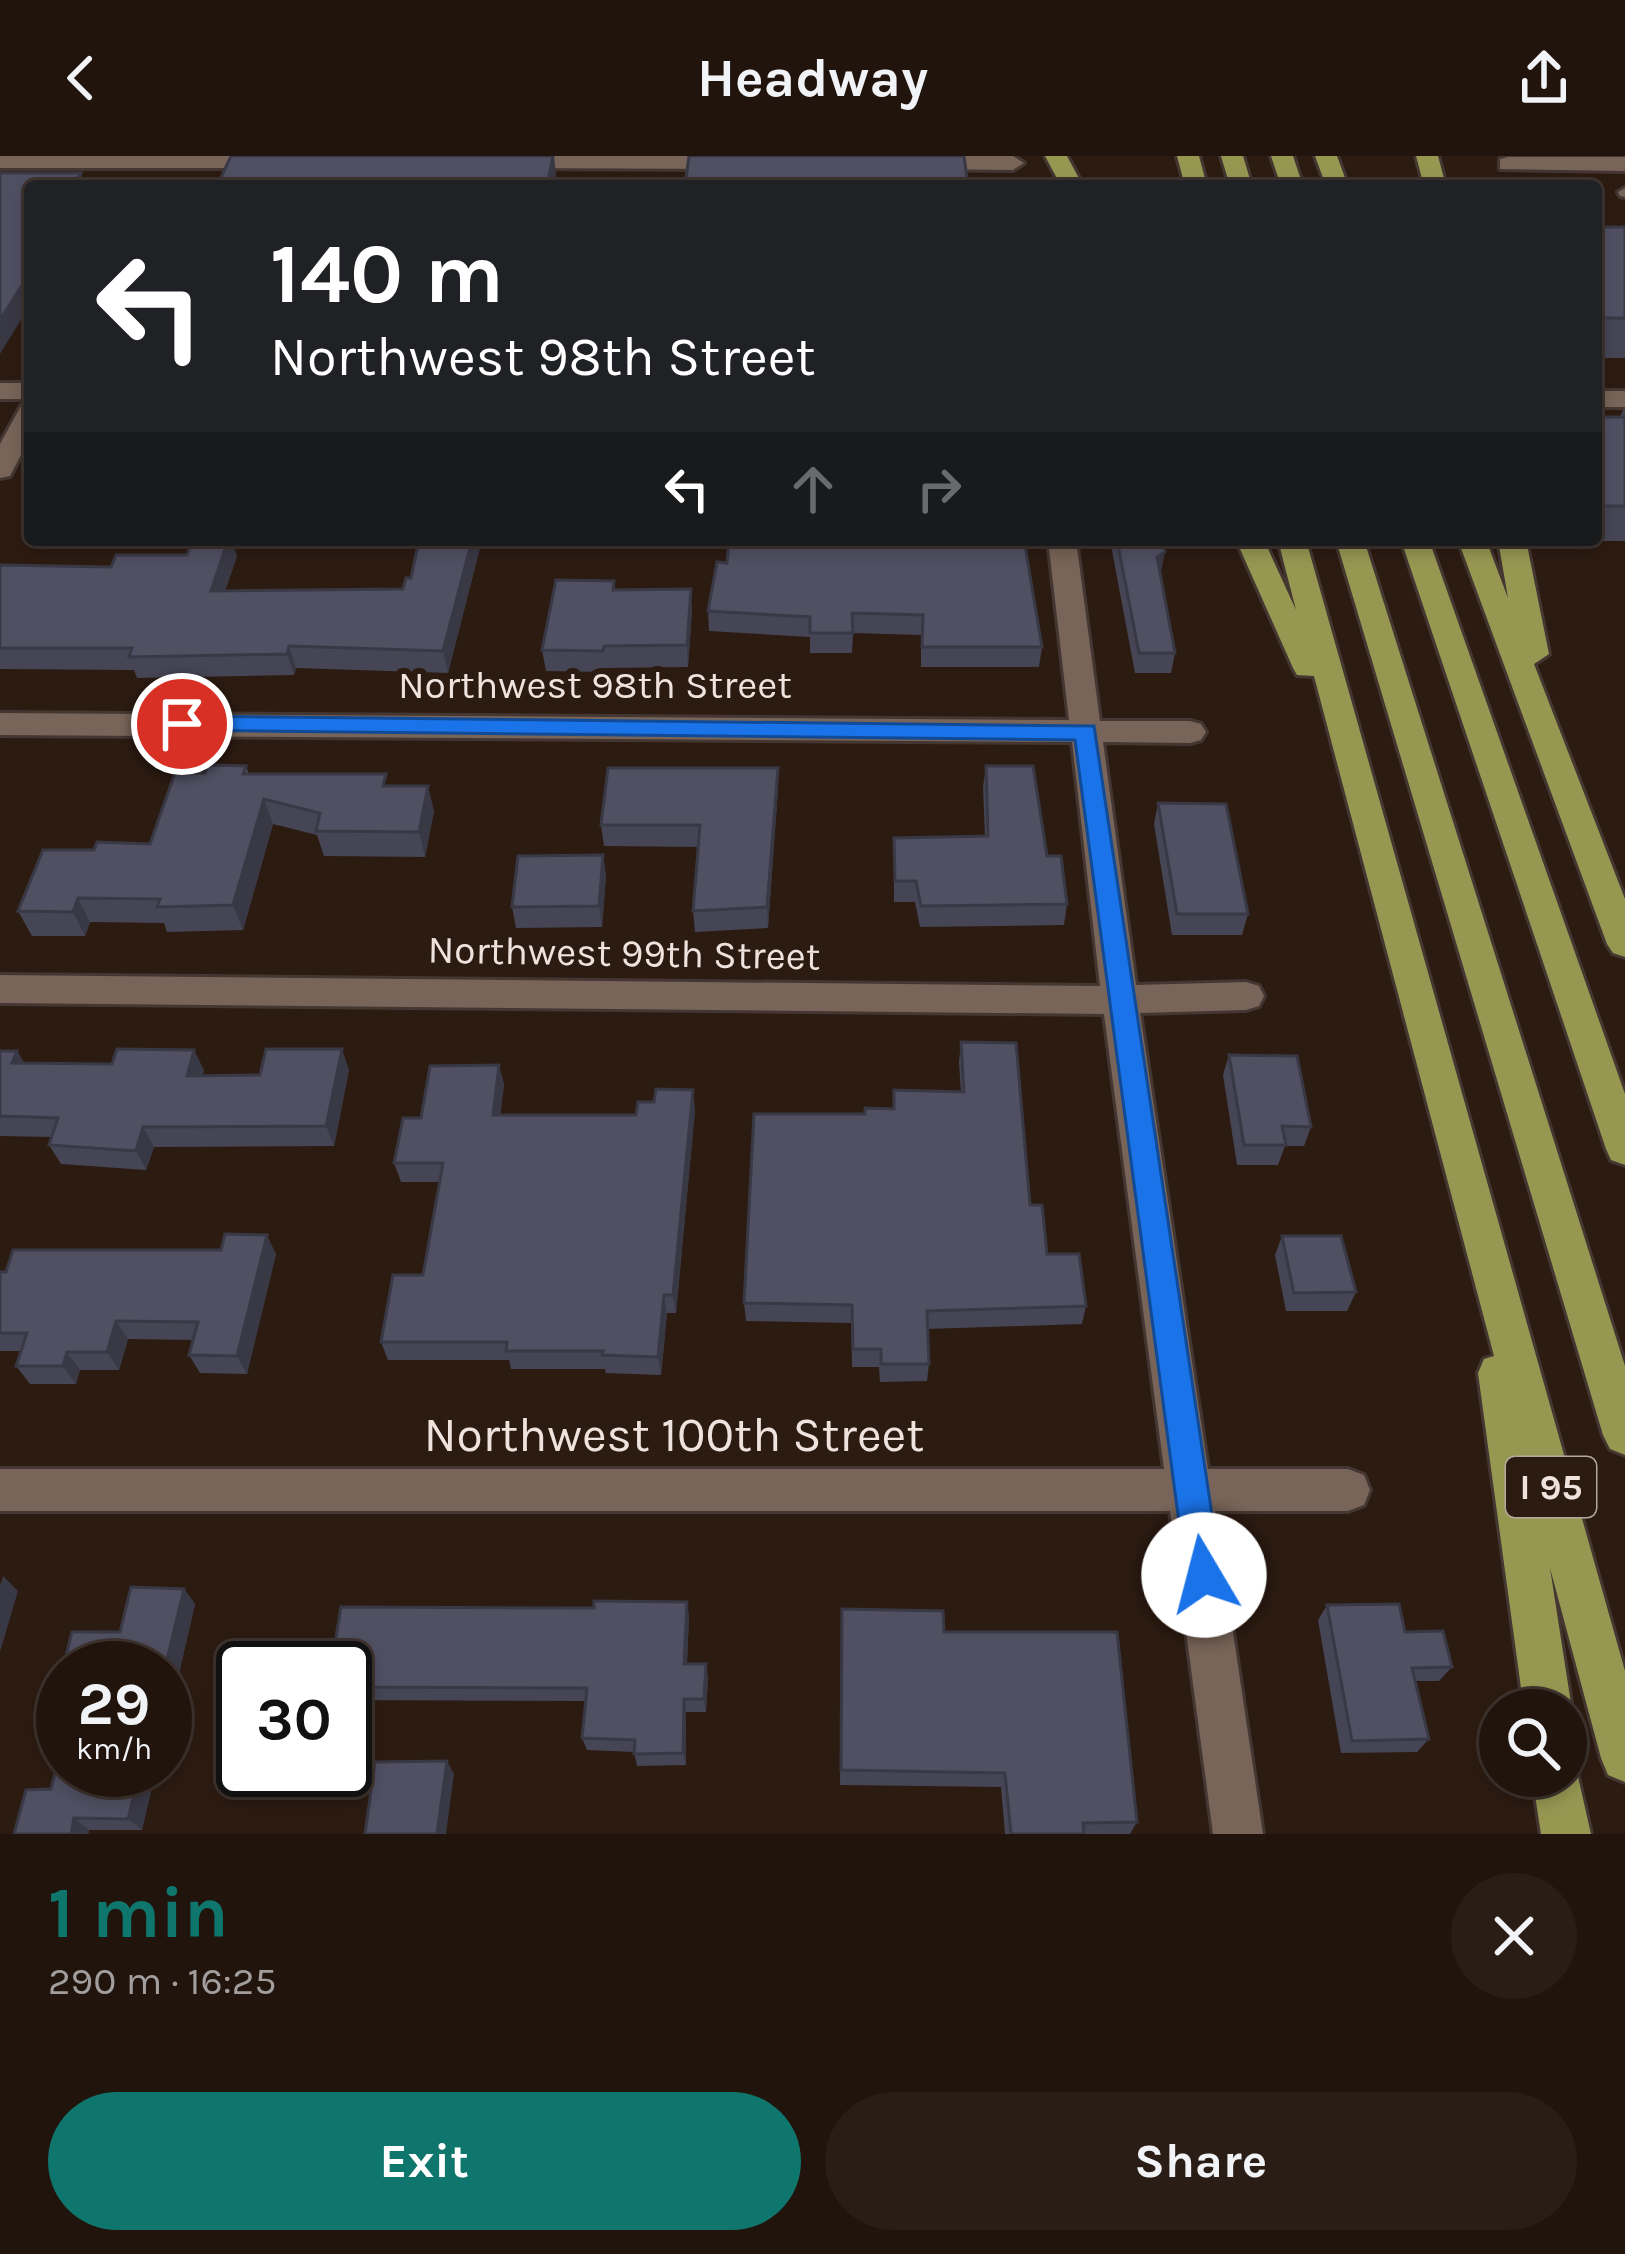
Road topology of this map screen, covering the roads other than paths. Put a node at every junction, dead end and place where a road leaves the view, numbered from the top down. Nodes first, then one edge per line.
1 (592, 158) edge
2 (161, 159) edge
3 (0, 161) edge
4 (303, 161) edge
5 (495, 161) edge
6 (755, 162) edge
7 (896, 162) edge
8 (1508, 164) dead end
9 (1625, 164) edge
10 (1014, 168) edge
11 (24, 424) edge
12 (0, 470) edge
13 (1063, 546) edge
14 (1253, 546) edge
15 (1294, 546) edge
16 (1352, 546) edge
17 (1416, 546) edge
18 (1474, 546) edge
19 (1513, 546) edge
20 (0, 724) edge
21 (1085, 732) junction
22 (1190, 732) dead end
23 (1353, 768) junction
24 (1561, 775) junction
25 (1625, 944) edge
26 (0, 989) edge
27 (1246, 996) dead end
28 (1120, 1000) junction
29 (1625, 1150) edge
30 (1477, 1215) junction
31 (1625, 1435) edge
32 (1192, 1489) junction
33 (0, 1490) edge
34 (1348, 1490) dead end
35 (1545, 1689) edge
36 (1625, 1759) edge
37 (1560, 1797) edge
38 (1238, 1834) edge
39 (1566, 1834) edge

1 - 5 street
1 - 6 street
2 - 3 street
2 - 4 street
7 - 10 street
8 - 9 street
11 - 12 street
13 - 21 street
14 - 23 highway
15 - 23 highway, I 95
16 - 31 highway
17 - 29 highway
18 - 24 highway
19 - 24 highway
20 - 21 street, Northwest 98th Street
21 - 22 street, Northwest 98th Street
21 - 28 street
23 - 30 highway, I 95
24 - 25 highway
26 - 28 street, Northwest 99th Street
27 - 28 street, Northwest 99th Street
28 - 32 street
30 - 35 highway
30 - 36 highway, I 95
32 - 33 street, Northwest 100th Street
32 - 34 street, Northwest 100th Street
32 - 38 street
37 - 39 highway

